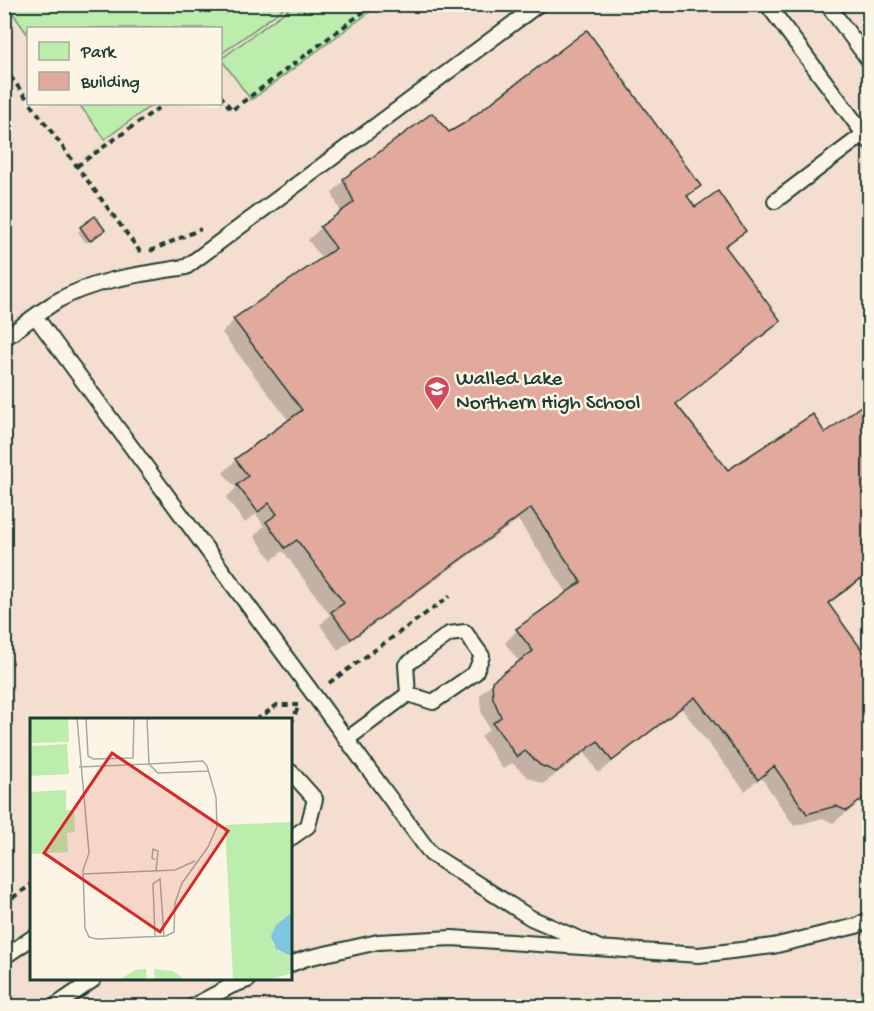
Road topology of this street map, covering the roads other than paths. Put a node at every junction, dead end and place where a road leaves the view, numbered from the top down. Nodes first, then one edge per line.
1 (539, 4) edge
2 (767, 4) edge
3 (827, 4) edge
4 (870, 62) edge
5 (867, 138) edge
6 (775, 201) dead end
7 (35, 316) junction
8 (4, 339) edge
9 (408, 694) junction
10 (346, 740) junction
11 (292, 773) edge
12 (292, 837) edge
13 (870, 920) edge
14 (30, 939) edge
15 (600, 948) junction
16 (4, 957) edge
17 (292, 964) edge
18 (92, 981) edge
19 (245, 981) edge
20 (55, 1006) edge
21 (193, 1006) edge

1 - 7 lane
2 - 5 lane
3 - 4 lane
5 - 6 lane
7 - 8 lane
7 - 10 lane
9 - 9 lane
9 - 10 lane
10 - 15 lane
11 - 12 lane
13 - 15 lane
14 - 16 lane
15 - 17 lane
18 - 20 lane
19 - 21 lane

